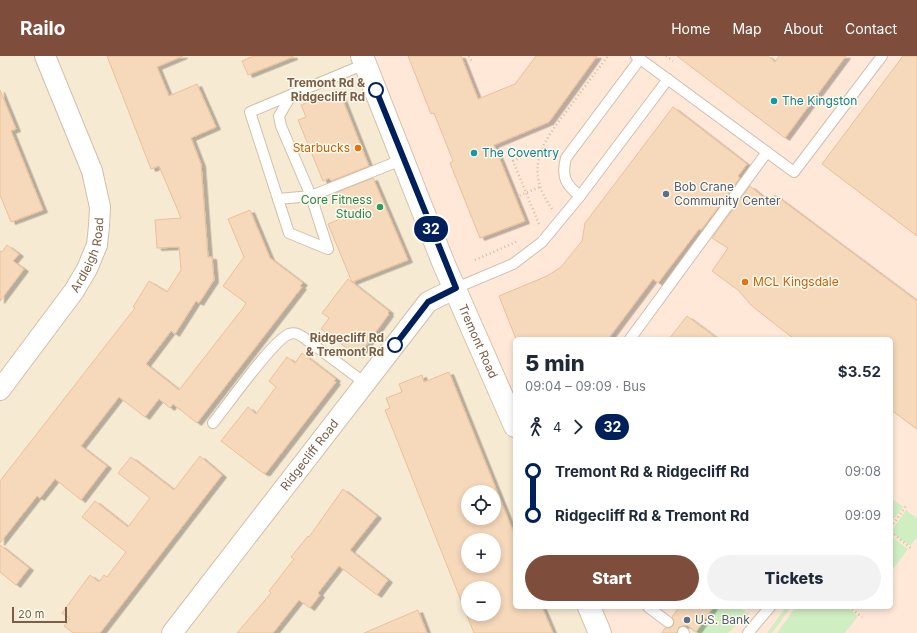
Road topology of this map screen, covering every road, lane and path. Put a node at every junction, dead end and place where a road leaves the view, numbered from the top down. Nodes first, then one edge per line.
1 (45, 56) edge
2 (469, 56) edge
3 (608, 56) edge
4 (666, 56) edge
5 (882, 56) edge
6 (638, 57) edge
7 (364, 60) edge
8 (673, 61) dead end
9 (472, 62) dead end
10 (668, 79) junction
11 (292, 94) junction
12 (767, 152) junction
13 (539, 156) junction
14 (404, 159) junction
15 (540, 187) junction
16 (526, 193) junction
17 (311, 196) junction
18 (580, 196) junction
19 (516, 197) dead end
20 (278, 199) junction
21 (556, 205) dead end
22 (552, 209) junction
23 (548, 214) dead end
24 (544, 220) dead end
25 (539, 225) junction
26 (534, 230) dead end
27 (523, 238) dead end
28 (475, 260) dead end
29 (456, 288) junction
30 (631, 337) edge
31 (365, 384) junction
32 (0, 390) edge
33 (513, 421) edge
34 (213, 423) dead end
35 (906, 506) dead end
36 (893, 524) edge
37 (893, 534) edge
38 (912, 549) dead end
39 (590, 609) edge
40 (651, 609) edge
41 (768, 609) edge
42 (852, 609) edge
43 (862, 617) dead end
44 (668, 622) dead end
45 (172, 633) edge
46 (600, 633) edge
47 (748, 633) edge

1 - 32 street, Ardleigh Road
2 - 9 path
3 - 13 path
4 - 8 path
5 - 12 lane
6 - 10 lane
6 - 18 lane
7 - 11 lane
7 - 14 main road, Tremont Road
10 - 12 lane
10 - 18 lane
11 - 17 lane
11 - 20 lane
12 - 30 lane
13 - 15 path
13 - 16 path
14 - 17 lane
14 - 29 main road, Tremont Road
15 - 16 path
15 - 22 path
16 - 19 path
16 - 25 path
17 - 20 lane
17 - 20 lane
18 - 29 lane
21 - 22 path
22 - 23 path
24 - 25 path
25 - 26 path
27 - 28 path
29 - 31 street, Ridgecliff Road
29 - 33 main road, Tremont Road
31 - 34 lane
31 - 45 street, Ridgecliff Road
35 - 36 path
37 - 38 path
39 - 46 main road
40 - 44 lane
41 - 47 lane
42 - 43 path

